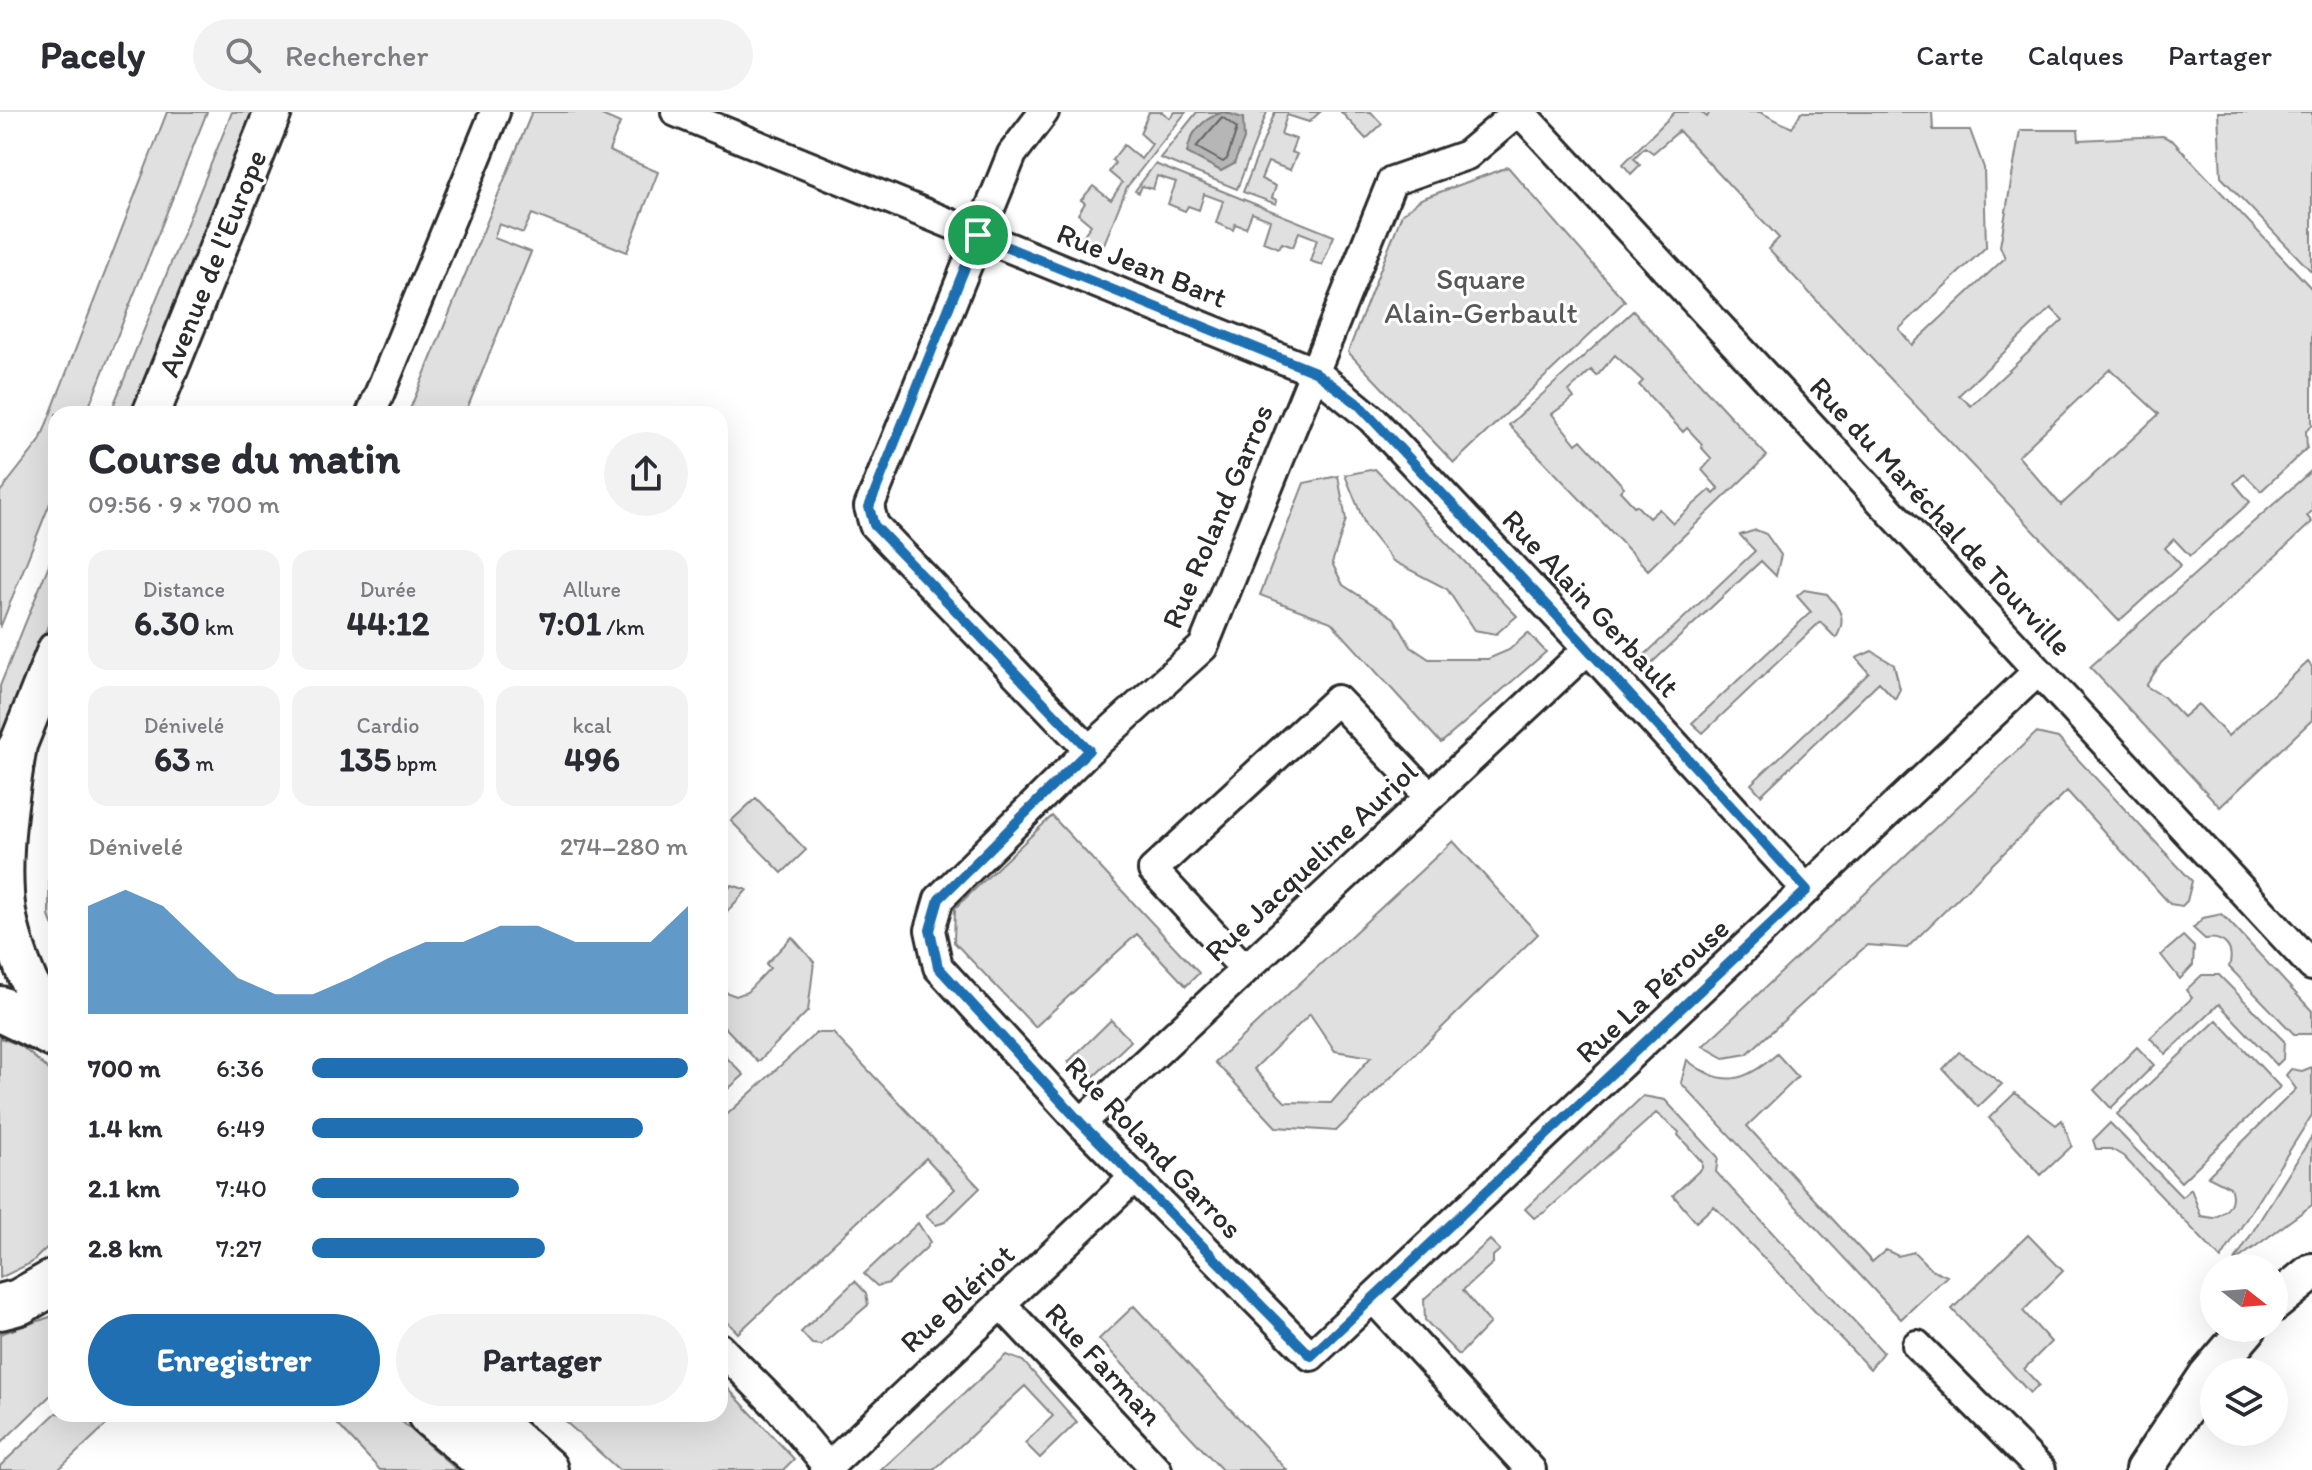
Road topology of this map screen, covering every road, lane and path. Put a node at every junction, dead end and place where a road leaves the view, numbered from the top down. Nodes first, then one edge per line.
1 (273, 112) edge
2 (495, 112) edge
3 (676, 112) edge
4 (1044, 112) edge
5 (1519, 112) edge
6 (978, 235) junction
7 (1315, 372) junction
8 (154, 406) edge
9 (374, 406) edge
10 (1588, 649) junction
11 (48, 669) edge
12 (2037, 672) junction
13 (1089, 750) junction
14 (9, 760) edge
15 (1430, 797) junction
16 (1807, 890) junction
17 (2312, 966) edge
18 (1245, 969) junction
19 (0, 1009) edge
20 (48, 1021) edge
21 (48, 1031) edge
22 (1081, 1123) junction
23 (1136, 1176) junction
24 (2312, 1272) edge
25 (48, 1286) edge
26 (2288, 1292) edge
27 (1373, 1298) junction
28 (1001, 1304) junction
29 (0, 1307) edge
30 (2236, 1342) edge
31 (1917, 1345) dead end
32 (728, 1356) edge
33 (1311, 1356) joint
34 (440, 1422) edge
35 (490, 1422) edge
36 (827, 1469) edge
37 (497, 1470) edge
38 (545, 1470) edge
39 (1157, 1470) edge
40 (1531, 1470) edge
41 (2041, 1470) edge
42 (2144, 1470) edge

1 - 8 street, Avenue de l'Europe
2 - 9 street
3 - 6 street, Rue Jean Bart
4 - 6 street
5 - 7 street, Rue Roland Garros
5 - 12 street, Rue du Maréchal de Tourville
6 - 7 street, Rue Jean Bart
6 - 13 street
7 - 10 street, Rue Alain Gerbault
7 - 13 street, Rue Roland Garros
10 - 15 street, Rue Jacqueline Auriol
10 - 16 street, Rue Alain Gerbault
11 - 14 street
12 - 16 street, Rue La Pérouse
12 - 17 street, Rue du Maréchal de Tourville
13 - 22 street, Rue Roland Garros
14 - 20 street
15 - 18 street, Rue Jacqueline Auriol
15 - 18 street
16 - 27 street, Rue La Pérouse
18 - 22 street, Rue Jacqueline Auriol
19 - 21 main road
22 - 23 street, Rue Roland Garros
23 - 28 street, Rue Blériot
23 - 33 street, Rue Roland Garros
24 - 26 street
25 - 29 main road
27 - 33 street, Rue La Pérouse
27 - 40 street
28 - 36 street, Rue Blériot
28 - 39 street, Rue Farman
30 - 42 street
31 - 41 street
32 - 36 street
34 - 37 main road
35 - 38 main road

